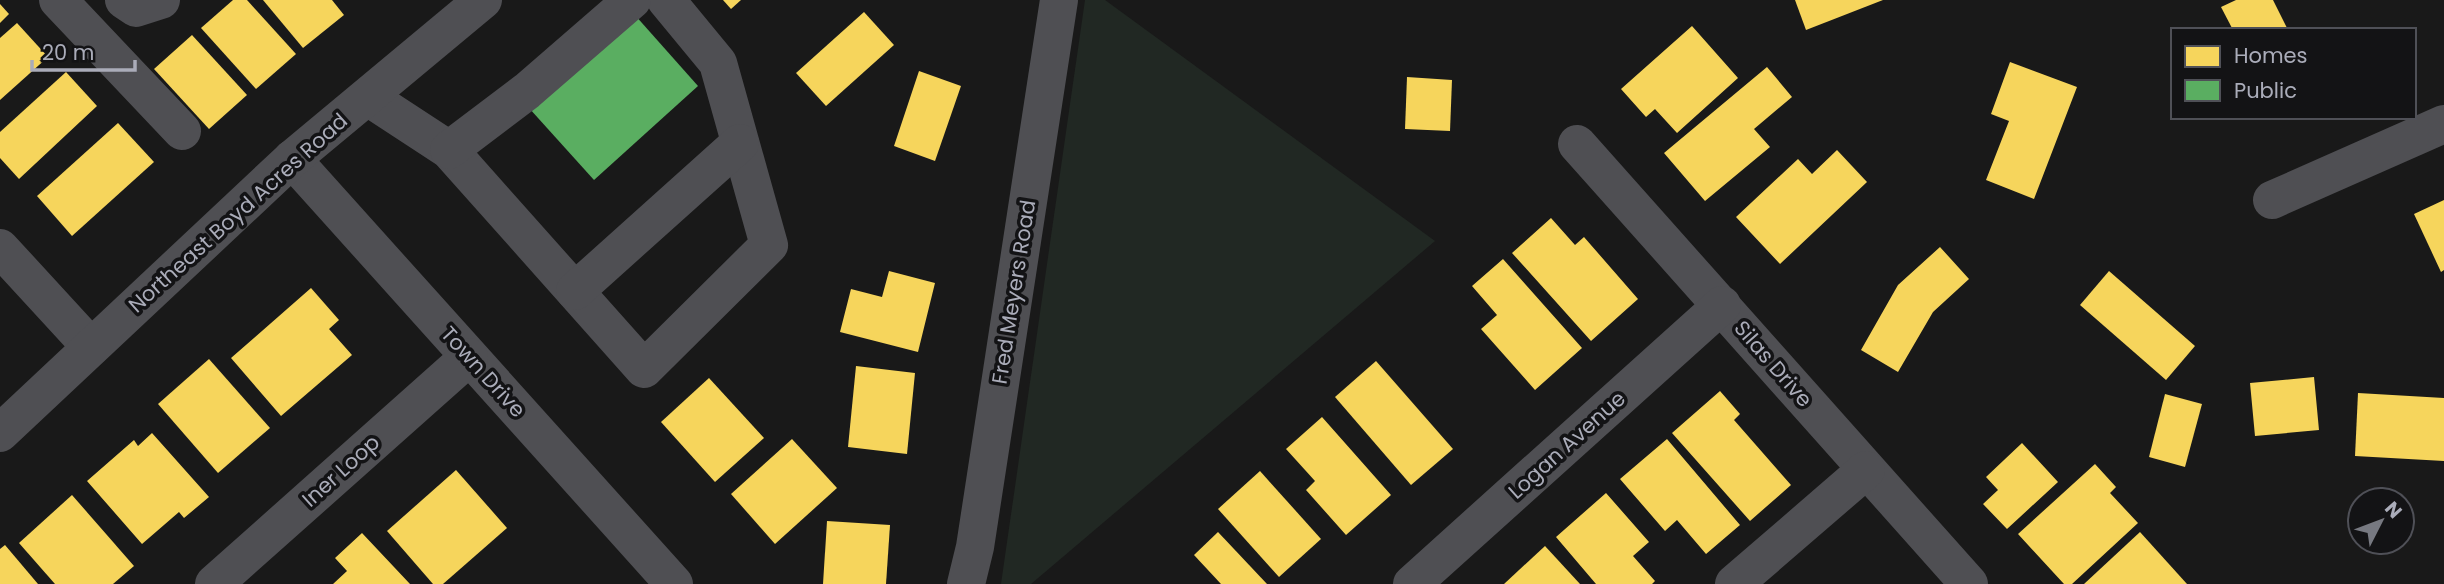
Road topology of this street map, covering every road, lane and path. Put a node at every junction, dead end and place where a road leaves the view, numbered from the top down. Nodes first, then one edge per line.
1 (58, 0) edge
2 (124, 0) edge
3 (161, 0) edge
4 (483, 0) edge
5 (632, 0) edge
6 (666, 0) edge
7 (1059, 0) edge
8 (368, 97) junction
9 (2444, 124) edge
10 (182, 131) dead end
11 (740, 144) junction
12 (1577, 144) dead end
13 (449, 150) junction
14 (292, 159) junction
15 (2272, 200) dead end
16 (0, 248) edge
17 (575, 291) junction
18 (1722, 305) junction
19 (92, 347) junction
20 (469, 357) junction
21 (0, 433) edge
22 (1866, 470) junction
23 (214, 584) edge
24 (674, 584) edge
25 (966, 584) edge
26 (1412, 584) edge
27 (1734, 584) edge
28 (1969, 584) edge

1 - 10 street
2 - 3 street
4 - 8 street, Northeast Boyd Acres Road
5 - 13 street
6 - 11 street
7 - 25 street, Fred Meyers Road
8 - 13 street
8 - 14 street, Northeast Boyd Acres Road
9 - 15 street
11 - 17 street
11 - 17 street
12 - 18 street, Silas Drive
13 - 17 street
14 - 19 street, Northeast Boyd Acres Road
14 - 20 street, Town Drive
16 - 19 street
18 - 22 street, Silas Drive
18 - 26 street, Logan Avenue
19 - 21 street, Northeast Boyd Acres Road
20 - 23 street, Iner Loop
20 - 24 street, Town Drive
22 - 27 street
22 - 28 street, Silas Drive

